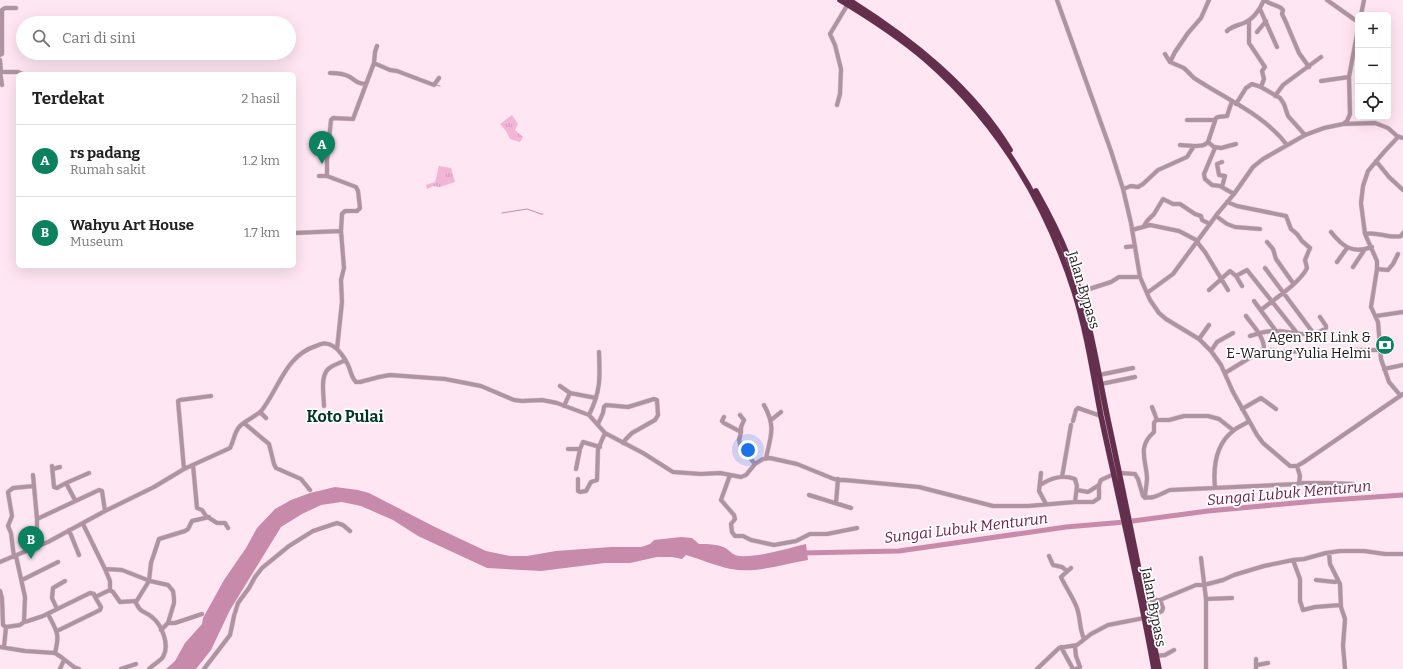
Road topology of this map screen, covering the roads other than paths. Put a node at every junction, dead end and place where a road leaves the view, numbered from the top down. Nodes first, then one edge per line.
1 (840, 0) edge
2 (1057, 0) edge
3 (1209, 0) edge
4 (1265, 0) edge
5 (1327, 0) edge
6 (1364, 0) edge
7 (848, 2) edge
8 (16, 8) dead end
9 (1260, 8) junction
10 (1362, 12) edge
11 (1249, 20) junction
12 (1355, 20) edge
13 (1266, 21) junction
14 (1227, 31) dead end
15 (1257, 32) dead end
16 (1355, 45) edge
17 (377, 46) dead end
18 (1277, 47) dead end
19 (1165, 54) dead end
20 (0, 55) edge
21 (1321, 57) dead end
22 (0, 60) edge
23 (1170, 62) junction
24 (374, 63) junction
25 (1309, 67) junction
26 (1, 72) edge
27 (16, 72) edge
28 (330, 72) dead end
29 (1349, 77) junction
30 (439, 78) dead end
31 (1321, 81) dead end
32 (366, 84) junction
33 (2, 85) dead end
34 (1261, 87) junction
35 (1275, 96) junction
36 (1232, 101) junction
37 (1236, 104) junction
38 (837, 105) dead end
39 (1187, 120) dead end
40 (1215, 120) junction
41 (1342, 124) junction
42 (1305, 135) junction
43 (1401, 137) edge
44 (1208, 142) junction
45 (1236, 144) dead end
46 (1286, 145) junction
47 (1180, 146) dead end
48 (1194, 146) junction
49 (1214, 147) junction
50 (1376, 161) junction
51 (1222, 162) dead end
52 (319, 176) dead end
53 (327, 176) junction
54 (1222, 187) junction
55 (1123, 189) junction
56 (1403, 190) edge
57 (1234, 194) junction
58 (1227, 202) junction
59 (1216, 216) junction
60 (1210, 224) junction
61 (1144, 226) junction
62 (1260, 228) dead end
63 (1132, 230) junction
64 (341, 232) junction
65 (1331, 232) dead end
66 (296, 233) edge
67 (1403, 233) edge
68 (1365, 234) junction
69 (1198, 242) junction
70 (1267, 242) dead end
71 (1135, 246) junction
72 (1126, 247) dead end
73 (1372, 247) junction
74 (1347, 248) junction
75 (1365, 250) junction
76 (1398, 254) dead end
77 (1337, 262) dead end
78 (1353, 267) dead end
79 (1265, 268) dead end
80 (1377, 269) junction
81 (1236, 276) junction
82 (1140, 277) junction
83 (1221, 279) junction
84 (1293, 283) junction
85 (1242, 286) dead end
86 (1209, 290) dead end
87 (1228, 290) dead end
88 (1080, 292) junction
89 (1282, 292) junction
90 (1148, 293) junction
91 (1272, 300) junction
92 (1254, 301) dead end
93 (1261, 310) junction
94 (1403, 312) edge
95 (1246, 316) dead end
96 (1376, 316) junction
97 (1320, 317) dead end
98 (1209, 325) dead end
99 (1276, 331) junction
100 (1233, 332) dead end
101 (1259, 333) junction
102 (1297, 333) junction
103 (1314, 334) junction
104 (1088, 335) junction
105 (1250, 336) dead end
106 (1199, 339) junction
107 (337, 349) junction
108 (1263, 350) junction
109 (1355, 350) dead end
110 (1380, 350) junction
111 (1211, 351) junction
112 (599, 352) dead end
113 (1315, 353) dead end
114 (345, 360) junction
115 (1403, 366) edge
116 (1132, 368) dead end
117 (1384, 369) junction
118 (1225, 373) junction
119 (1099, 376) junction
120 (1135, 377) dead end
121 (1101, 384) junction
122 (560, 386) dead end
123 (570, 393) junction
124 (1402, 394) edge
125 (211, 396) dead end
126 (596, 398) junction
127 (764, 405) dead end
128 (324, 406) dead end
129 (564, 406) junction
130 (1152, 407) dead end
131 (1242, 409) junction
132 (1276, 409) dead end
133 (260, 412) junction
134 (781, 412) dead end
135 (740, 415) dead end
136 (589, 416) junction
137 (1102, 416) junction
138 (724, 417) dead end
139 (266, 418) dead end
140 (771, 420) junction
141 (1157, 420) junction
142 (1249, 421) junction
143 (244, 423) junction
144 (598, 424) junction
145 (1233, 430) junction
146 (741, 432) junction
147 (606, 433) junction
148 (623, 443) junction
149 (600, 447) junction
150 (568, 449) dead end
151 (580, 449) junction
152 (766, 458) junction
153 (755, 464) junction
154 (193, 466) junction
155 (1297, 466) junction
156 (60, 467) dead end
157 (184, 469) junction
158 (576, 469) dead end
159 (89, 473) dead end
160 (1041, 473) dead end
161 (1117, 473) junction
162 (33, 474) dead end
163 (730, 475) junction
164 (1062, 477) junction
165 (578, 479) dead end
166 (838, 479) junction
167 (1299, 483) junction
168 (66, 484) junction
169 (1354, 484) dead end
170 (1040, 485) junction
171 (1099, 485) junction
172 (34, 486) junction
173 (1215, 488) junction
174 (310, 490) dead end
175 (1076, 490) junction
176 (809, 495) dead end
177 (1145, 498) junction
178 (75, 500) junction
179 (1075, 502) junction
180 (836, 503) junction
181 (1046, 504) junction
182 (851, 508) dead end
183 (104, 511) junction
184 (209, 517) junction
185 (37, 519) junction
186 (83, 524) junction
187 (228, 528) dead end
188 (857, 528) dead end
189 (70, 530) junction
190 (350, 531) dead end
191 (37, 546) junction
192 (1134, 550) junction
193 (1329, 552) junction
194 (1403, 554) edge
195 (79, 555) dead end
196 (15, 556) junction
197 (1049, 556) dead end
198 (1201, 558) dead end
199 (1293, 560) junction
200 (0, 562) edge
201 (58, 562) dead end
202 (1071, 568) dead end
203 (105, 569) junction
204 (1067, 571) junction
205 (22, 580) junction
206 (1316, 580) dead end
207 (1338, 580) junction
208 (65, 581) dead end
209 (149, 581) junction
210 (1204, 585) junction
211 (110, 590) junction
212 (0, 591) edge
213 (95, 597) junction
214 (1232, 598) dead end
215 (1206, 599) junction
216 (1145, 600) junction
217 (1160, 600) junction
218 (136, 602) junction
219 (1341, 605) junction
220 (57, 609) junction
221 (48, 614) junction
222 (202, 614) dead end
223 (1146, 618) junction
224 (24, 622) junction
225 (168, 623) junction
226 (6, 627) junction
227 (161, 630) junction
228 (57, 631) junction
229 (1084, 639) junction
230 (2, 647) edge
231 (1061, 647) junction
232 (1074, 647) junction
233 (1174, 650) dead end
234 (55, 653) junction
235 (1154, 656) junction
236 (1256, 659) dead end
237 (64, 660) junction
238 (1268, 663) dead end
239 (136, 664) dead end
240 (1257, 667) edge
241 (60, 669) edge
242 (79, 669) edge
243 (121, 669) edge
244 (149, 669) edge
245 (204, 669) edge
246 (1037, 669) edge
247 (1075, 669) edge
248 (1154, 669) edge
249 (1159, 669) edge
250 (1206, 669) edge
251 (1346, 669) edge

1 - 7 highway, Jalan Bypass
2 - 55 street
3 - 23 street
4 - 9 street
4 - 25 street
5 - 12 street
6 - 10 street
7 - 38 street
7 - 88 highway, Jalan Bypass
7 - 104 highway, Jalan Bypass
8 - 20 street
9 - 11 street
9 - 13 street
11 - 14 street
11 - 34 street
13 - 15 street
13 - 18 street
16 - 29 street
17 - 24 street
19 - 23 street
21 - 25 street
22 - 26 street
23 - 36 street
24 - 30 street
24 - 32 street
25 - 35 street
26 - 27 street
26 - 33 street
28 - 32 street
29 - 31 street
29 - 41 street
32 - 53 street
34 - 35 street
34 - 37 street
35 - 42 street
36 - 37 street
36 - 40 street
37 - 46 street
39 - 40 street
40 - 44 street
41 - 42 street
41 - 43 street
42 - 46 street
43 - 50 street
44 - 48 street
44 - 49 street
45 - 49 street
46 - 57 street
47 - 48 street
48 - 55 street
49 - 54 street
50 - 56 street
50 - 68 street
51 - 54 street
52 - 53 street
53 - 64 street
54 - 57 street
55 - 63 street
57 - 58 street
58 - 59 street
58 - 84 street
59 - 60 street
59 - 62 street
60 - 61 street
60 - 69 street
61 - 63 street
61 - 69 street
63 - 71 street
64 - 66 street
64 - 107 street
65 - 74 street
67 - 68 street
68 - 73 street
69 - 83 street
69 - 90 street
70 - 84 street
71 - 72 street
71 - 82 street
73 - 75 street
73 - 80 street
74 - 75 street
74 - 77 street
75 - 78 street
76 - 80 street
79 - 89 street
80 - 96 street
81 - 83 street
81 - 85 street
81 - 91 street
82 - 88 street
82 - 90 street
83 - 86 street
83 - 87 street
84 - 89 street
88 - 104 highway, Jalan Bypass
89 - 91 street
89 - 103 street
90 - 106 street
91 - 93 street
91 - 102 street
92 - 93 street
93 - 99 street
94 - 96 street
95 - 101 street
96 - 110 street
97 - 103 street
98 - 106 street
99 - 101 street
99 - 102 street
100 - 111 street
101 - 105 street
101 - 108 street
102 - 103 street
104 - 119 highway, Jalan Bypass
104 - 137 highway, Jalan Bypass
106 - 111 street
107 - 114 street
107 - 133 street
108 - 113 street
108 - 118 street
109 - 110 street
110 - 117 street
111 - 118 street
112 - 126 street
114 - 128 street
114 - 129 street
115 - 117 street
116 - 119 street
117 - 124 street
118 - 131 street
119 - 121 highway, Jalan Bypass
120 - 121 street
121 - 161 highway, Jalan Bypass
122 - 123 street
123 - 126 street
123 - 129 street
124 - 155 street
125 - 157 street
126 - 136 street
127 - 140 street
129 - 136 street
130 - 141 street
131 - 132 street
131 - 142 street
133 - 139 street
133 - 143 street
134 - 140 street
135 - 146 street
136 - 144 street
137 - 161 highway, Jalan Bypass
137 - 164 street
138 - 146 street
140 - 152 street
141 - 145 street
141 - 177 street
142 - 145 street
142 - 155 street
143 - 154 street
143 - 174 street
144 - 147 street
144 - 148 street
145 - 173 street
146 - 153 street
147 - 148 street
147 - 149 street
148 - 163 street
149 - 151 street
149 - 165 street
150 - 151 street
151 - 158 street
152 - 153 street
152 - 166 street
153 - 163 street
154 - 157 street
154 - 184 street
155 - 167 street
156 - 168 street
157 - 183 street
159 - 168 street
160 - 170 street
161 - 171 street
161 - 177 street
161 - 192 highway, Jalan Bypass
162 - 172 street
163 - 188 street
164 - 170 street
164 - 175 street
166 - 180 street
166 - 181 street
167 - 169 street
167 - 173 street
168 - 178 street
170 - 181 street
171 - 175 street
171 - 179 street
172 - 185 street
172 - 196 street
173 - 177 street
175 - 179 street
176 - 180 street
178 - 183 street
178 - 185 street
179 - 181 street
180 - 182 street
183 - 186 street
184 - 187 street
184 - 209 street
185 - 191 street
186 - 189 street
186 - 203 street
189 - 191 street
189 - 195 street
190 - 245 street
191 - 196 street
192 - 216 highway, Jalan Bypass
192 - 223 highway, Jalan Bypass
193 - 194 street
193 - 199 street
193 - 207 street
196 - 200 street
196 - 205 street
197 - 204 street
198 - 210 street
199 - 210 street
199 - 219 street
201 - 205 street
202 - 204 street
203 - 209 street
203 - 211 street
204 - 229 street
205 - 224 street
206 - 207 street
207 - 219 street
208 - 220 street
209 - 218 street
209 - 225 street
210 - 215 street
210 - 217 street
211 - 213 street
211 - 218 street
212 - 226 street
213 - 220 street
213 - 228 street
214 - 215 street
215 - 250 street
216 - 217 street
216 - 223 highway, Jalan Bypass
217 - 223 street
218 - 227 street
219 - 251 street
220 - 221 street
221 - 224 street
221 - 228 street
222 - 225 street
223 - 229 street
223 - 235 highway, Jalan Bypass
224 - 226 street
225 - 227 street
226 - 230 street
227 - 244 street
228 - 234 street
229 - 232 street
230 - 234 street
231 - 232 street
231 - 246 street
231 - 247 street
232 - 247 street
233 - 235 street
234 - 237 street
235 - 248 highway, Jalan Bypass
235 - 249 highway, Jalan Bypass
236 - 240 street
237 - 241 street
237 - 242 street
238 - 240 street
239 - 243 street

